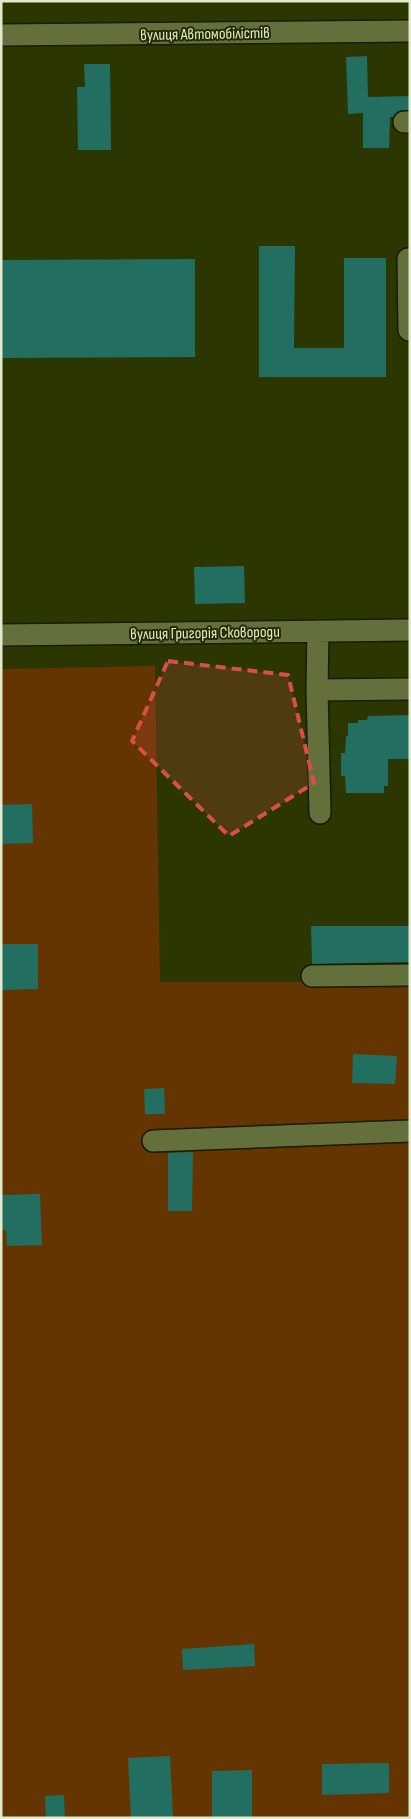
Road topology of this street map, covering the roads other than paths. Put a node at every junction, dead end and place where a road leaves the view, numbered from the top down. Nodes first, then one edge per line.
1 (410, 31) edge
2 (1, 35) edge
3 (410, 259) edge
4 (409, 330) edge
5 (410, 630) edge
6 (318, 631) junction
7 (1, 635) edge
8 (410, 689) edge
9 (317, 690) junction
10 (320, 813) dead end
11 (410, 975) edge
12 (312, 976) dead end
13 (410, 1131) edge
14 (153, 1141) dead end

1 - 2 street, вулиця Автомобілістів
3 - 4 street
5 - 6 street, вулиця Григорія Сковороди
6 - 7 street, вулиця Григорія Сковороди
6 - 9 street
8 - 9 street
9 - 10 street
11 - 12 street
13 - 14 street

